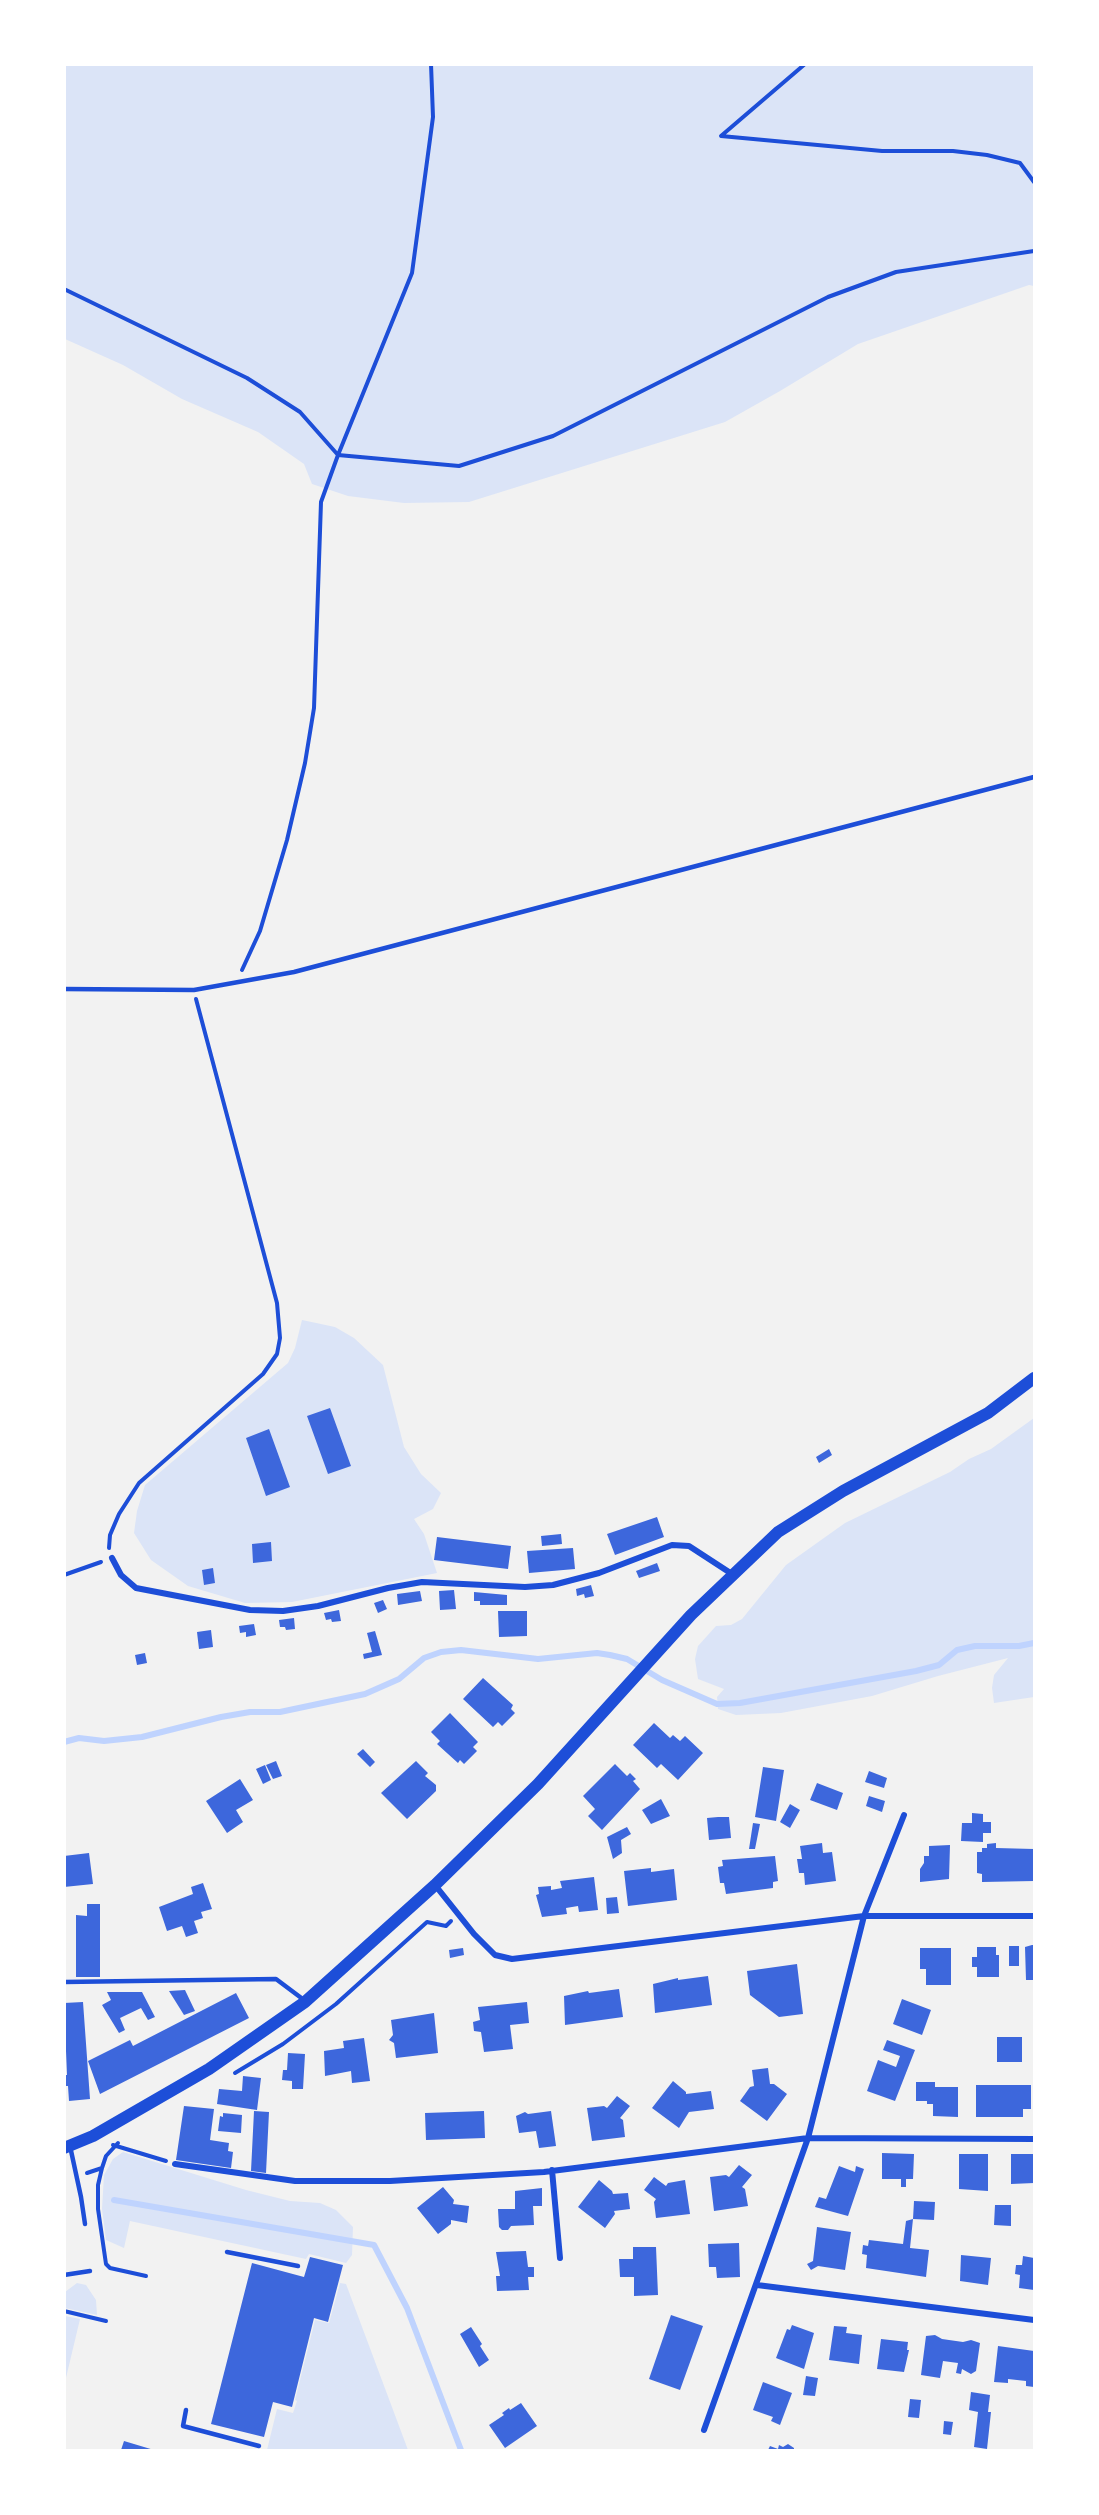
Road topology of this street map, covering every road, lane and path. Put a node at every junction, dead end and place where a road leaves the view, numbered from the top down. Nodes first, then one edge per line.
1 (431, 64) edge
2 (805, 64) edge
3 (1035, 182) edge
4 (1035, 251) edge
5 (64, 289) edge
6 (338, 455) junction
7 (1035, 777) edge
8 (237, 982) junction
9 (64, 989) edge
10 (194, 990) junction
11 (1035, 1378) edge
12 (112, 1558) junction
13 (732, 1574) junction
14 (64, 1575) edge
15 (904, 1815) dead end
16 (435, 1886) junction
17 (864, 1916) junction
18 (1035, 1916) edge
19 (64, 1982) edge
20 (305, 2002) junction
21 (93, 2136) junction
22 (808, 2138) junction
23 (1035, 2139) edge
24 (67, 2147) edge
25 (175, 2164) joint
26 (102, 2168) dead end
27 (552, 2170) junction
28 (85, 2224) dead end
29 (227, 2252) dead end
30 (560, 2258) dead end
31 (298, 2266) dead end
32 (90, 2271) dead end
33 (64, 2275) edge
34 (146, 2276) dead end
35 (757, 2285) junction
36 (64, 2312) edge
37 (1035, 2320) edge
38 (106, 2321) dead end
39 (186, 2410) dead end
40 (704, 2430) dead end
41 (259, 2446) dead end

1 - 6 path
2 - 3 path
4 - 6 path
5 - 6 path
6 - 8 path
7 - 8 lane
8 - 10 lane
9 - 10 lane
10 - 12 path
11 - 13 main road
12 - 13 street
12 - 14 path
13 - 16 main road
15 - 17 street
16 - 17 street
16 - 20 main road
17 - 18 street
17 - 22 street
19 - 20 lane
20 - 21 main road
21 - 24 main road
21 - 25 path
22 - 23 street
22 - 27 street
22 - 35 street
24 - 28 lane
25 - 27 street
26 - 34 path
27 - 30 street
29 - 31 lane
32 - 33 lane
35 - 37 street
35 - 40 street
36 - 38 path
39 - 41 lane

